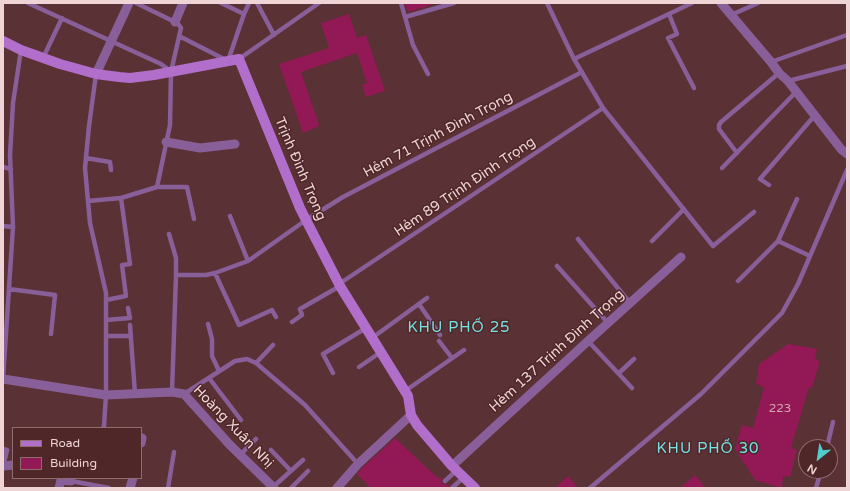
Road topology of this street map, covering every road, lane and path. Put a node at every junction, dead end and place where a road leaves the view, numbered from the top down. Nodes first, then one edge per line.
1 (28, 3) edge
2 (129, 3) edge
3 (136, 3) edge
4 (183, 3) edge
5 (221, 3) edge
6 (249, 3) edge
7 (257, 3) edge
8 (319, 3) edge
9 (401, 3) edge
10 (454, 3) edge
11 (547, 3) edge
12 (692, 3) edge
13 (721, 3) edge
14 (758, 3) edge
15 (244, 14) junction
16 (669, 14) junction
17 (731, 15) junction
18 (405, 17) junction
19 (62, 18) junction
20 (175, 22) junction
21 (274, 35) junction
22 (847, 35) edge
23 (179, 36) junction
24 (3, 41) edge
25 (112, 41) junction
26 (21, 50) junction
27 (43, 58) junction
28 (239, 59) junction
29 (574, 59) junction
30 (228, 61) junction
31 (771, 62) junction
32 (847, 66) edge
33 (170, 72) junction
34 (582, 72) junction
35 (779, 73) junction
36 (96, 74) junction
37 (428, 74) dead end
38 (788, 81) junction
39 (694, 88) dead end
40 (796, 92) junction
41 (603, 108) junction
42 (814, 116) junction
43 (166, 142) junction
44 (235, 144) dead end
45 (737, 153) junction
46 (847, 154) edge
47 (86, 158) junction
48 (3, 167) edge
49 (722, 168) dead end
50 (11, 169) junction
51 (111, 170) dead end
52 (847, 170) edge
53 (769, 185) dead end
54 (156, 187) junction
55 (121, 198) junction
56 (797, 199) dead end
57 (88, 201) junction
58 (684, 209) junction
59 (754, 212) dead end
60 (230, 216) dead end
61 (194, 219) dead end
62 (306, 220) junction
63 (3, 226) edge
64 (13, 227) junction
65 (169, 234) dead end
66 (578, 239) dead end
67 (652, 241) dead end
68 (778, 241) junction
69 (810, 256) junction
70 (681, 257) dead end
71 (248, 261) junction
72 (557, 266) dead end
73 (215, 273) junction
74 (176, 275) junction
75 (738, 281) dead end
76 (340, 285) junction
77 (9, 289) junction
78 (427, 298) dead end
79 (106, 300) junction
80 (630, 303) junction
81 (419, 304) junction
82 (128, 308) dead end
83 (276, 317) dead end
84 (106, 320) junction
85 (292, 322) dead end
86 (608, 323) junction
87 (208, 324) dead end
88 (130, 325) dead end
89 (366, 328) junction
90 (51, 334) dead end
91 (440, 335) dead end
92 (106, 336) junction
93 (131, 336) junction
94 (372, 338) junction
95 (439, 341) dead end
96 (588, 341) junction
97 (273, 346) dead end
98 (464, 350) dead end
99 (381, 352) junction
100 (452, 358) junction
101 (634, 360) dead end
102 (256, 362) junction
103 (359, 367) dead end
104 (219, 371) junction
105 (334, 373) dead end
106 (619, 373) junction
107 (208, 378) junction
108 (3, 379) edge
109 (632, 388) dead end
110 (405, 391) junction
111 (172, 392) junction
112 (135, 394) junction
113 (184, 394) junction
114 (106, 395) junction
115 (411, 415) junction
116 (241, 420) dead end
117 (833, 422) dead end
118 (104, 427) edge
119 (256, 439) dead end
120 (829, 439) edge
121 (3, 449) edge
122 (270, 450) dead end
123 (174, 452) dead end
124 (240, 455) junction
125 (302, 460) dead end
126 (358, 464) junction
127 (7, 467) edge
128 (291, 471) junction
129 (308, 471) dead end
130 (458, 471) junction
131 (72, 480) edge
132 (444, 481) dead end
133 (61, 482) edge
134 (109, 488) edge
135 (168, 488) edge
136 (274, 488) edge
137 (291, 488) edge
138 (337, 488) edge
139 (452, 488) edge
140 (475, 488) edge
141 (590, 488) edge

1 - 19 lane
2 - 25 street
3 - 20 lane
4 - 20 street
5 - 15 lane
6 - 15 lane
7 - 21 lane
8 - 21 lane
9 - 18 lane
10 - 18 lane
11 - 29 lane
12 - 16 lane
13 - 17 street
14 - 17 lane
15 - 30 lane
16 - 29 lane
16 - 39 lane
17 - 31 street
18 - 37 lane
19 - 25 lane
19 - 27 lane
20 - 23 lane
21 - 28 lane
22 - 31 lane
23 - 30 lane
23 - 33 lane
24 - 26 street
25 - 33 lane
25 - 36 street
26 - 27 street
26 - 50 lane
27 - 36 street
28 - 30 street
28 - 62 street, Trịnh Đình Trọng
29 - 34 lane
30 - 33 street
31 - 35 street
32 - 38 lane
33 - 36 street
33 - 43 lane
34 - 41 lane
34 - 62 lane, Hẻm 71 Trịnh Đình Trọng
35 - 38 street
35 - 45 lane
36 - 47 lane
38 - 40 street
40 - 42 street
40 - 45 lane
41 - 58 lane
41 - 76 lane, Hẻm 89 Trịnh Đình Trọng
42 - 46 street
42 - 53 lane
43 - 44 street
43 - 54 lane
45 - 49 lane
47 - 51 lane
47 - 57 lane
48 - 50 lane
50 - 64 lane
52 - 69 lane
54 - 55 lane
54 - 61 lane
55 - 57 lane
55 - 79 lane
56 - 68 lane
57 - 79 lane
58 - 59 lane
58 - 67 lane
60 - 71 lane
62 - 71 lane, Hẻm 71 Trịnh Đình Trọng
62 - 76 street, Trịnh Đình Trọng
63 - 64 lane
64 - 77 lane
65 - 74 lane
66 - 80 lane
68 - 69 lane
68 - 75 lane
69 - 141 lane
70 - 80 street, Hẻm 137 Trịnh Đình Trọng
71 - 73 lane, Hẻm 71 Trịnh Đình Trọng
72 - 86 lane
73 - 74 lane, Hẻm 71 Trịnh Đình Trọng
73 - 83 lane
74 - 111 lane
76 - 85 lane, Hẻm 89 Trịnh Đình Trọng
76 - 89 street, Trịnh Đình Trọng
77 - 90 lane
77 - 108 lane
78 - 81 lane
79 - 84 lane
80 - 86 street, Hẻm 137 Trịnh Đình Trọng
81 - 91 lane
81 - 94 lane
82 - 84 lane
84 - 92 lane
86 - 96 street, Hẻm 137 Trịnh Đình Trọng
87 - 104 lane
88 - 93 lane
89 - 94 street, Trịnh Đình Trọng
89 - 105 lane
92 - 93 lane
92 - 114 lane
93 - 112 lane
94 - 99 street, Trịnh Đình Trọng
95 - 100 lane
96 - 106 lane
96 - 130 street, Hẻm 137 Trịnh Đình Trọng
97 - 102 lane
98 - 100 lane
99 - 103 lane
99 - 110 street, Trịnh Đình Trọng
100 - 110 lane
101 - 106 lane
102 - 104 lane
102 - 126 lane
104 - 107 lane
106 - 109 lane
107 - 113 lane
107 - 116 lane
108 - 114 street, Hoàng Xuân Nhị
110 - 115 street, Trịnh Đình Trọng
111 - 112 street, Hoàng Xuân Nhị
111 - 113 street, Hoàng Xuân Nhị
112 - 114 street, Hoàng Xuân Nhị
113 - 124 street, Hoàng Xuân Nhị
114 - 118 lane
115 - 126 street
115 - 130 street, Trịnh Đình Trọng
117 - 120 lane
119 - 124 lane
121 - 127 lane
122 - 128 lane
123 - 135 lane
124 - 136 street, Hoàng Xuân Nhị
125 - 128 lane
126 - 138 street
128 - 136 lane
129 - 137 lane
130 - 132 lane
130 - 139 lane
130 - 140 street, Trịnh Đình Trọng
131 - 133 street
131 - 134 lane

